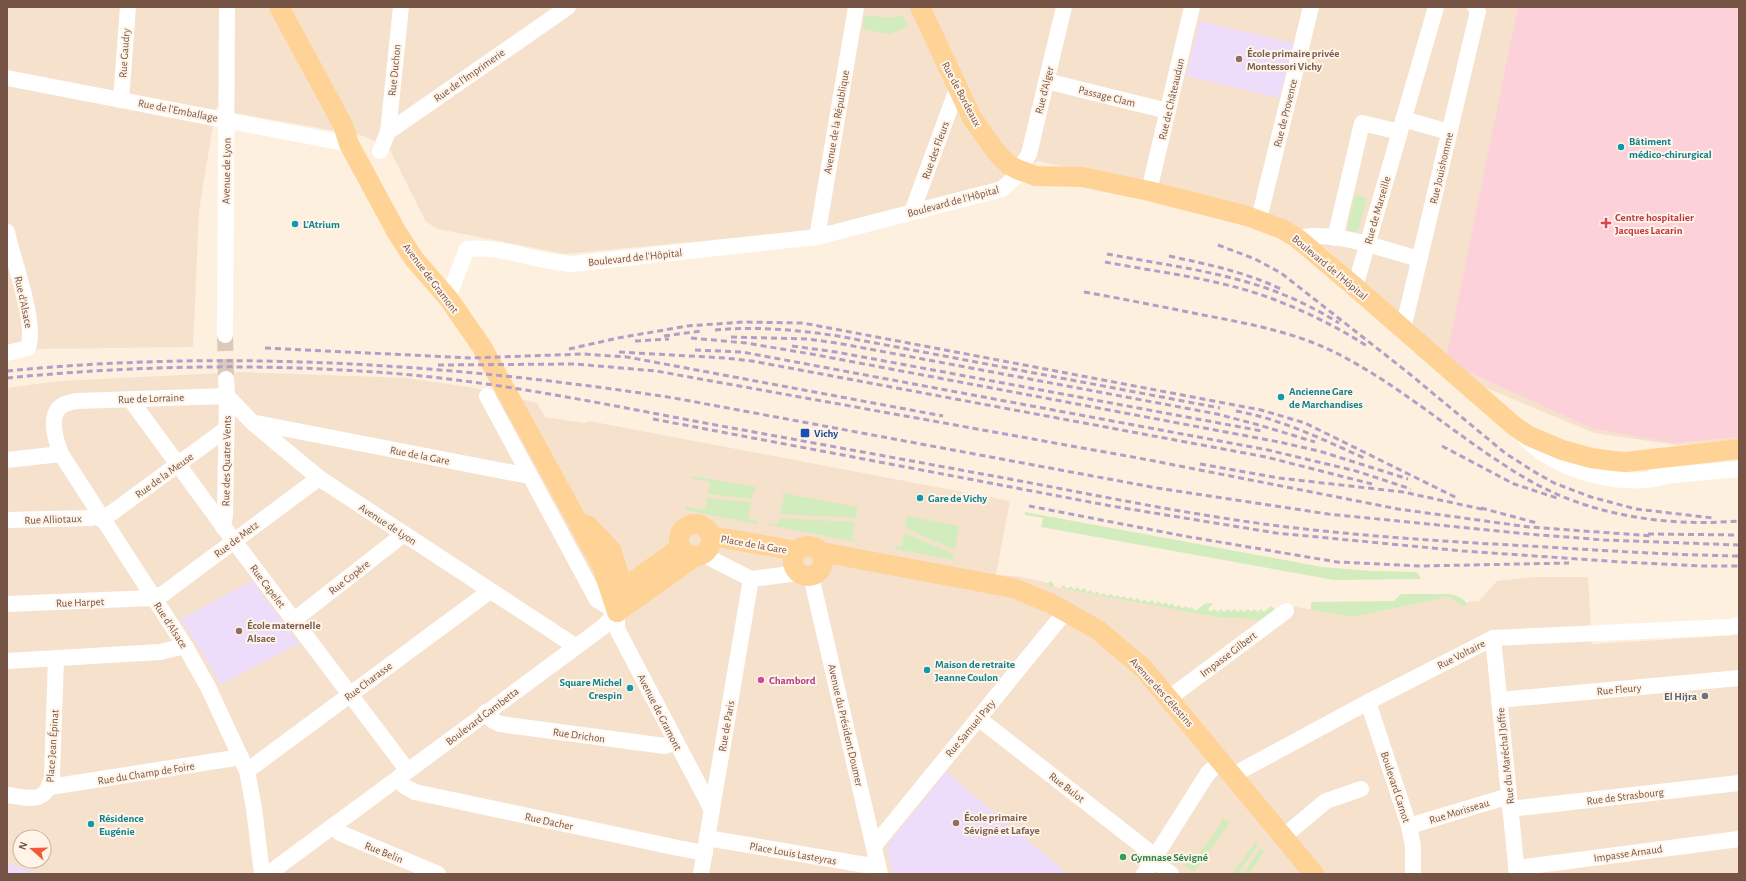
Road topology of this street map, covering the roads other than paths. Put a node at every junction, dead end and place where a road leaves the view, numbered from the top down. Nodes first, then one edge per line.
1 (128, 7) edge
2 (227, 7) edge
3 (279, 7) edge
4 (401, 7) edge
5 (568, 7) edge
6 (856, 7) edge
7 (920, 7) edge
8 (1064, 7) edge
9 (1192, 7) edge
10 (1311, 7) edge
11 (1436, 7) edge
12 (1475, 7) edge
13 (7, 78) edge
14 (1046, 81) junction
15 (957, 89) junction
16 (121, 100) junction
17 (1168, 111) junction
18 (226, 120) junction
19 (1402, 126) junction
20 (388, 132) junction
21 (1449, 132) junction
22 (349, 144) junction
23 (380, 151) dead end
24 (1019, 170) junction
25 (1149, 191) junction
26 (912, 212) junction
27 (1259, 219) junction
28 (7, 232) edge
29 (817, 237) junction
30 (1297, 238) junction
31 (1335, 238) junction
32 (1367, 245) junction
33 (9, 249) edge
34 (1419, 259) junction
35 (1355, 287) junction
36 (448, 298) junction
37 (1404, 329) junction
38 (225, 335) tunnel mouth
39 (7, 354) edge
40 (226, 379) tunnel mouth
41 (1472, 388) junction
42 (227, 396) junction
43 (487, 396) dead end
44 (130, 399) junction
45 (76, 401) joint
46 (253, 423) junction
47 (1513, 425) junction
48 (226, 429) junction
49 (311, 435) junction
50 (1739, 449) edge
51 (286, 451) junction
52 (61, 454) junction
53 (1627, 458) junction
54 (7, 460) edge
55 (178, 465) junction
56 (1739, 470) edge
57 (529, 476) junction
58 (1664, 477) junction
59 (319, 478) junction
60 (566, 504) junction
61 (101, 518) junction
62 (7, 520) edge
63 (223, 527) junction
64 (404, 534) junction
65 (234, 541) junction
66 (700, 548) junction
67 (807, 563) junction
68 (751, 579) junction
69 (624, 588) junction
70 (490, 590) junction
71 (153, 598) junction
72 (7, 604) edge
73 (1066, 611) junction
74 (1286, 611) dead end
75 (617, 612) junction
76 (294, 620) junction
77 (1739, 625) edge
78 (1493, 638) junction
79 (185, 646) junction
80 (575, 646) junction
81 (56, 658) junction
82 (7, 661) edge
83 (1739, 678) edge
84 (350, 694) junction
85 (1169, 698) junction
86 (1499, 700) junction
87 (1368, 702) junction
88 (486, 712) junction
89 (978, 718) junction
90 (676, 742) junction
91 (244, 764) junction
92 (1227, 768) junction
93 (403, 774) junction
94 (1739, 782) edge
95 (50, 787) junction
96 (1361, 789) dead end
97 (7, 795) edge
98 (1510, 802) junction
99 (712, 810) junction
100 (333, 826) junction
101 (1409, 826) junction
102 (1283, 837) junction
103 (1739, 839) edge
104 (706, 846) junction
105 (874, 846) junction
106 (1154, 858) junction
107 (838, 868) edge
108 (879, 869) edge
109 (1517, 871) edge
110 (262, 874) edge
111 (268, 874) edge
112 (438, 874) edge
113 (701, 874) edge
114 (1144, 874) edge
115 (1171, 874) edge
116 (1314, 874) edge
117 (1413, 874) edge

1 - 16 street, Rue Gaudry
2 - 18 street, Avenue de Lyon
3 - 22 main road, Avenue de Gramont
4 - 20 street, Rue Duchon
5 - 20 street, Rue de l'Imprimerie
6 - 29 street, Avenue de la République
7 - 15 main road, Rue de Bordeaux
8 - 14 street, Rue d'Alger
9 - 17 street, Rue de Châteaudun
10 - 27 street, Rue de Provence
11 - 19 street, Rue de Marseille
12 - 21 street, Rue Jouishomme
13 - 16 street, Rue de l'Emballage
14 - 17 street, Passage Clam
14 - 24 street, Rue d'Alger
15 - 24 main road, Rue de Bordeaux
15 - 26 street, Rue des Fleurs
16 - 18 street, Rue de l'Emballage
17 - 25 street, Rue de Châteaudun
18 - 22 street, Rue de l'Emballage
18 - 38 street, Avenue de Lyon
19 - 21 street
19 - 31 street
19 - 32 street, Rue de Marseille
20 - 23 street
21 - 34 street, Rue Jouishomme
22 - 36 main road, Avenue de Gramont
24 - 25 main road, Boulevard de l'Hôpital
24 - 26 street, Boulevard de l'Hôpital
25 - 27 main road, Boulevard de l'Hôpital
26 - 29 street, Boulevard de l'Hôpital
27 - 30 main road, Boulevard de l'Hôpital
28 - 33 street, Rue d'Alsace
29 - 36 street, Boulevard de l'Hôpital
30 - 31 street
30 - 35 main road, Boulevard de l'Hôpital
31 - 32 street
32 - 34 street
32 - 35 street, Rue de Marseille
33 - 39 street, Rue d'Alsace
34 - 37 street, Rue Jouishomme
35 - 37 main road, Boulevard de l'Hôpital
36 - 60 main road, Avenue de Gramont
37 - 41 main road, Boulevard de l'Hôpital
40 - 42 street
41 - 47 main road, Boulevard de l'Hôpital
41 - 53 main road, Boulevard de l'Hôpital
42 - 44 street, Rue de Lorraine
42 - 46 street, Avenue de Lyon
42 - 48 street, Rue des Quatre Vents
43 - 57 street
44 - 45 street, Rue de Lorraine
44 - 55 street, Rue Capelet
45 - 52 street, Rue d'Alsace
46 - 49 street, Rue de la Gare
46 - 51 street, Avenue de Lyon
47 - 53 main road, Boulevard de l'Hôpital
47 - 58 street
48 - 55 street, Rue de la Meuse
48 - 63 street, Rue des Quatre Vents
49 - 51 street
49 - 57 street, Rue de la Gare
50 - 53 main road, Boulevard de l'Hôpital
51 - 59 street, Avenue de Lyon
52 - 54 street
52 - 61 street, Rue d'Alsace
53 - 58 street
55 - 61 street, Rue de la Meuse
55 - 63 street, Rue Capelet
56 - 58 street
57 - 75 street
59 - 64 street, Avenue de Lyon
59 - 65 street, Rue de Metz
60 - 69 main road, Avenue de Gramont
60 - 75 main road, Avenue de Gramont
61 - 62 street, Rue Alliotaux
61 - 71 street, Rue d'Alsace
63 - 65 street, Rue Capelet
64 - 70 street, Avenue de Lyon
64 - 76 street, Rue Copère
65 - 71 street, Rue de Metz
65 - 76 street, Rue Capelet
66 - 67 main road, Place de la Gare
66 - 68 street, Place de la Gare
66 - 69 main road
66 - 75 main road, Boulevard Gambetta
67 - 68 street
67 - 73 main road, Avenue des Célestins
67 - 105 street, Avenue du Président Doumer
68 - 99 street, Rue de Paris
69 - 75 main road
70 - 80 street, Avenue de Lyon
70 - 84 street, Rue Charasse
71 - 72 street, Rue Harpet
71 - 79 street, Rue d'Alsace
73 - 85 main road, Avenue des Célestins
73 - 89 street, Rue Samuel Paty
74 - 85 street, Impasse Gilbert
75 - 80 street, Boulevard Gambetta
75 - 90 street, Avenue de Gramont
76 - 84 street, Rue Capelet
77 - 78 street, Rue Voltaire
78 - 86 street, Rue du Maréchal Joffre
78 - 87 street, Rue Voltaire
79 - 81 street
79 - 91 street, Rue d'Alsace
80 - 88 street, Boulevard Gambetta
81 - 82 street
81 - 95 street, Place Jean Épinat
83 - 86 street, Rue Fleury
84 - 91 street, Rue Charasse
84 - 93 street, Rue Capelet
85 - 92 main road, Avenue des Célestins
86 - 98 street, Rue du Maréchal Joffre
87 - 92 street, Rue Voltaire
87 - 101 street, Boulevard Carnot
88 - 90 street, Rue Drichon
88 - 93 street, Boulevard Gambetta
89 - 105 street, Rue Samuel Paty
89 - 106 street, Rue Bulot
90 - 99 street, Avenue de Gramont
91 - 95 street, Rue du Champ de Foire
91 - 110 street, Rue d'Alsace
92 - 102 main road, Avenue des Célestins
92 - 106 street, Rue Voltaire
93 - 100 street, Boulevard Gambetta
93 - 104 street, Rue Dacher
94 - 98 street, Rue de Strasbourg
95 - 97 street, Place Jean Épinat
96 - 102 street
98 - 101 street, Rue Morisseau
98 - 109 street, Rue du Maréchal Joffre
99 - 104 street, Rue de Paris
100 - 111 street, Boulevard Gambetta
100 - 112 street, Rue Belin
101 - 117 street, Boulevard Carnot
102 - 116 main road, Avenue des Célestins
103 - 109 street, Impasse Arnaud
104 - 107 street, Place Louis Lasteyras
104 - 113 street, Rue de Paris
105 - 108 street, Avenue du Président Doumer
106 - 114 street, Rue Voltaire
106 - 115 street, Rue Bulot
107 - 108 street, Place Louis Lasteyras

